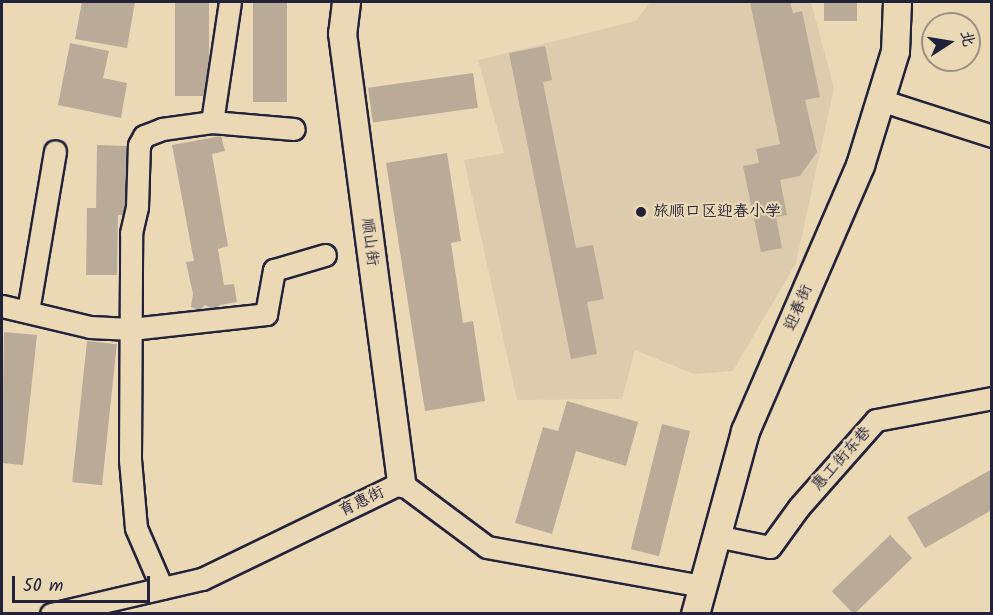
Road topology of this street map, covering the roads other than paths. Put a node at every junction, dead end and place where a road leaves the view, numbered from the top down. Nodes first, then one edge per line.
1 (230, 2) edge
2 (346, 2) edge
3 (897, 2) edge
4 (880, 100) junction
5 (212, 122) junction
6 (294, 129) dead end
7 (992, 136) edge
8 (55, 151) dead end
9 (325, 255) dead end
10 (2, 306) edge
11 (28, 311) junction
12 (131, 329) junction
13 (992, 398) edge
14 (400, 483) junction
15 (716, 536) junction
16 (702, 586) junction
17 (162, 588) junction
18 (51, 614) edge
19 (695, 614) edge

1 - 5 street
2 - 14 street, 顺山街
3 - 4 street, 迎春街
4 - 7 street
4 - 15 street, 迎春街
5 - 6 street
5 - 12 street
8 - 11 street
9 - 12 street
10 - 11 street
11 - 12 street
12 - 17 street
13 - 15 street, 惠工街东巷
14 - 16 street, 育惠街
14 - 17 street, 育惠街
15 - 16 street, 迎春街
16 - 19 street, 迎春街
17 - 18 street, 育惠街

